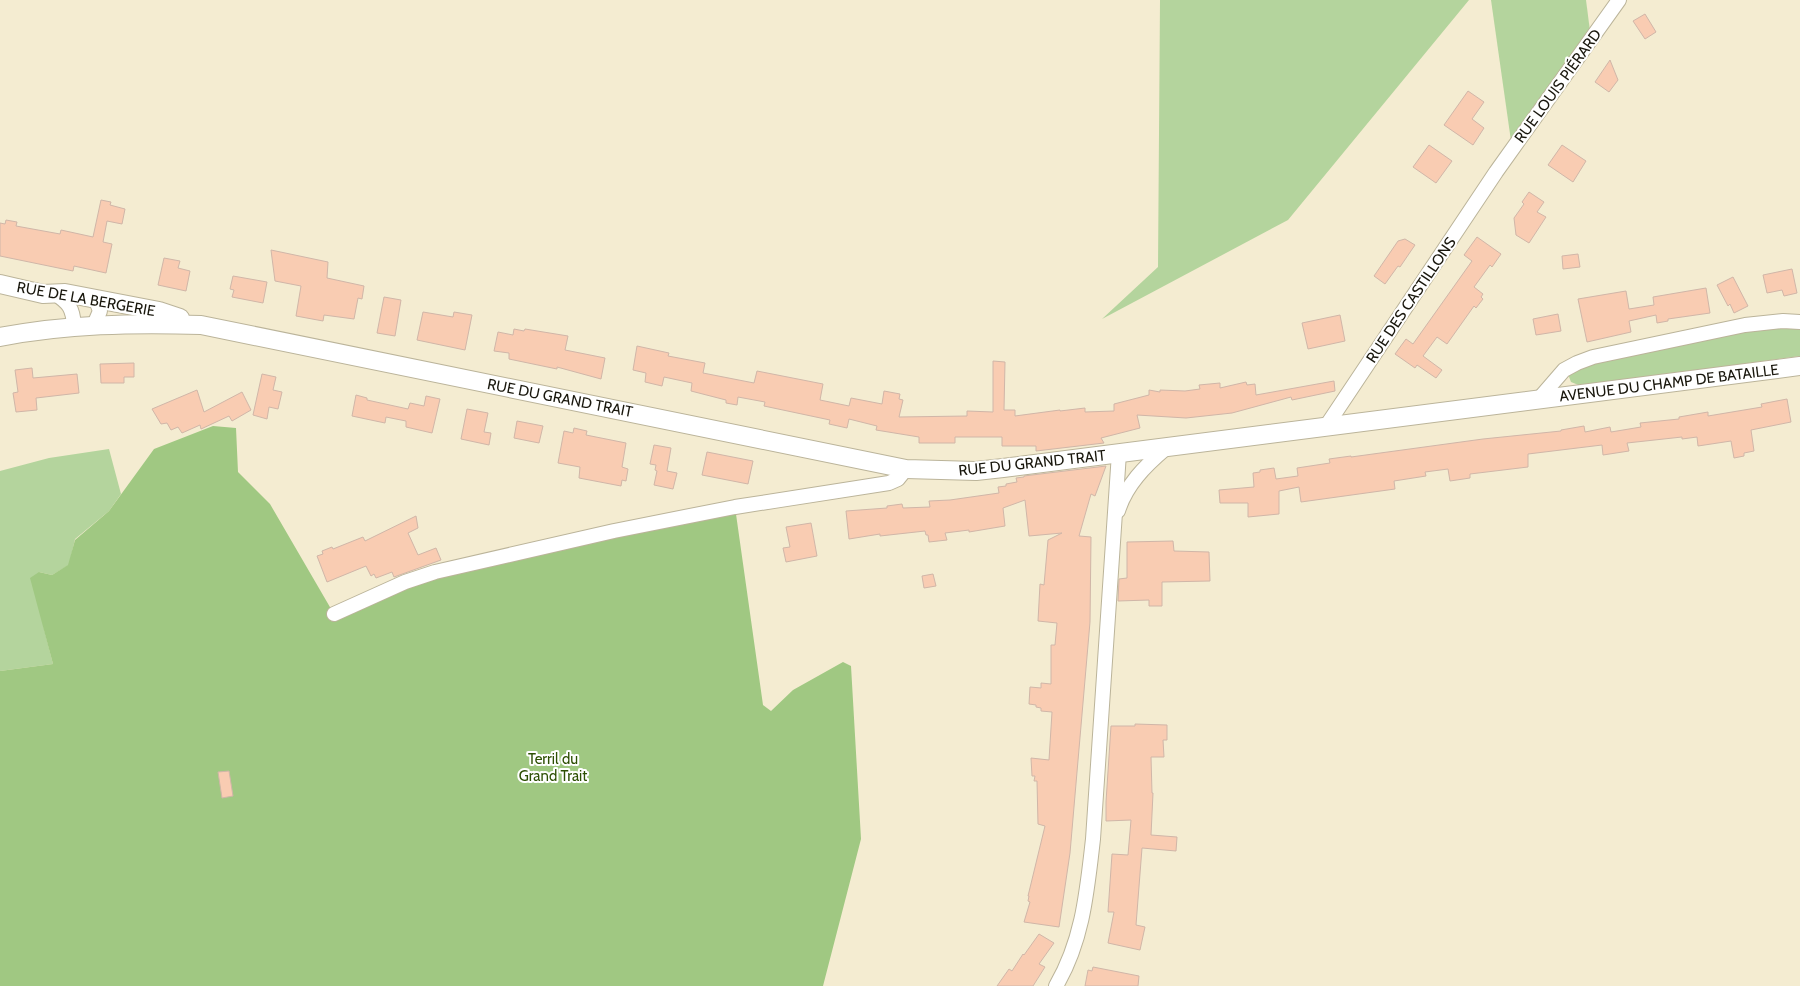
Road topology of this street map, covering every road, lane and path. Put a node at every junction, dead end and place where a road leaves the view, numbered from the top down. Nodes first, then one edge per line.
1 (1619, 0) edge
2 (1496, 172) joint
3 (0, 284) edge
4 (54, 294) junction
5 (96, 300) junction
6 (1800, 322) edge
7 (94, 325) junction
8 (201, 325) junction
9 (74, 326) junction
10 (0, 337) edge
11 (1800, 366) edge
12 (1538, 400) junction
13 (1325, 428) junction
14 (1164, 449) junction
15 (1126, 453) junction
16 (906, 470) junction
17 (1133, 482) junction
18 (1113, 526) junction
19 (334, 614) dead end
20 (1056, 986) edge

1 - 2 street, RUE LOUIS PIÉRARD
2 - 13 street, RUE DES CASTILLONS
3 - 4 street, RUE DE LA BERGERIE
4 - 5 street, RUE DE LA BERGERIE
4 - 9 street
5 - 7 street
5 - 8 street, RUE DE LA BERGERIE
6 - 12 street
7 - 8 street, RUE DU GRAND TRAIT
7 - 9 street, RUE DU GRAND TRAIT
8 - 16 street, RUE DU GRAND TRAIT
9 - 10 street, RUE DU GRAND TRAIT
11 - 12 street, AVENUE DU CHAMP DE BATAILLE
12 - 13 street, AVENUE DU CHAMP DE BATAILLE
13 - 14 street, RUE DU GRAND TRAIT
14 - 15 street, RUE DU GRAND TRAIT
14 - 17 street
15 - 16 street, RUE DU GRAND TRAIT
15 - 17 street
15 - 18 street
16 - 19 street
17 - 18 street
18 - 20 street

